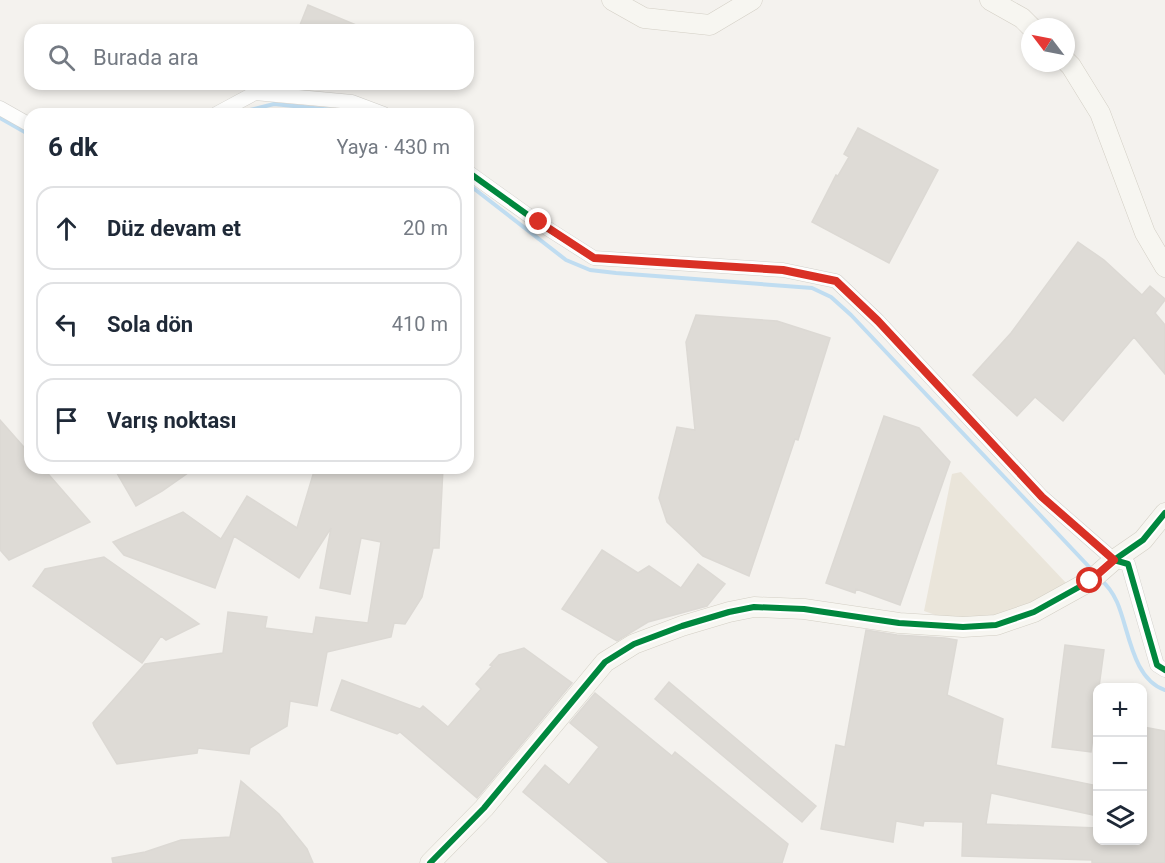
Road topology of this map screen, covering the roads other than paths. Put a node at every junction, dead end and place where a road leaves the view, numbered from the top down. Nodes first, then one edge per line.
1 (612, 0) edge
2 (752, 0) edge
3 (990, 0) edge
4 (1022, 18) edge
5 (1075, 72) edge
6 (0, 108) edge
7 (227, 108) edge
8 (368, 108) edge
9 (24, 122) edge
10 (474, 176) edge
11 (1165, 267) edge
12 (1165, 513) edge
13 (1112, 563) junction
14 (1165, 670) edge
15 (430, 863) edge

1 - 2 street
3 - 4 street
5 - 11 street
6 - 9 street
7 - 8 street
10 - 13 street
12 - 13 street
13 - 14 street
13 - 15 street

